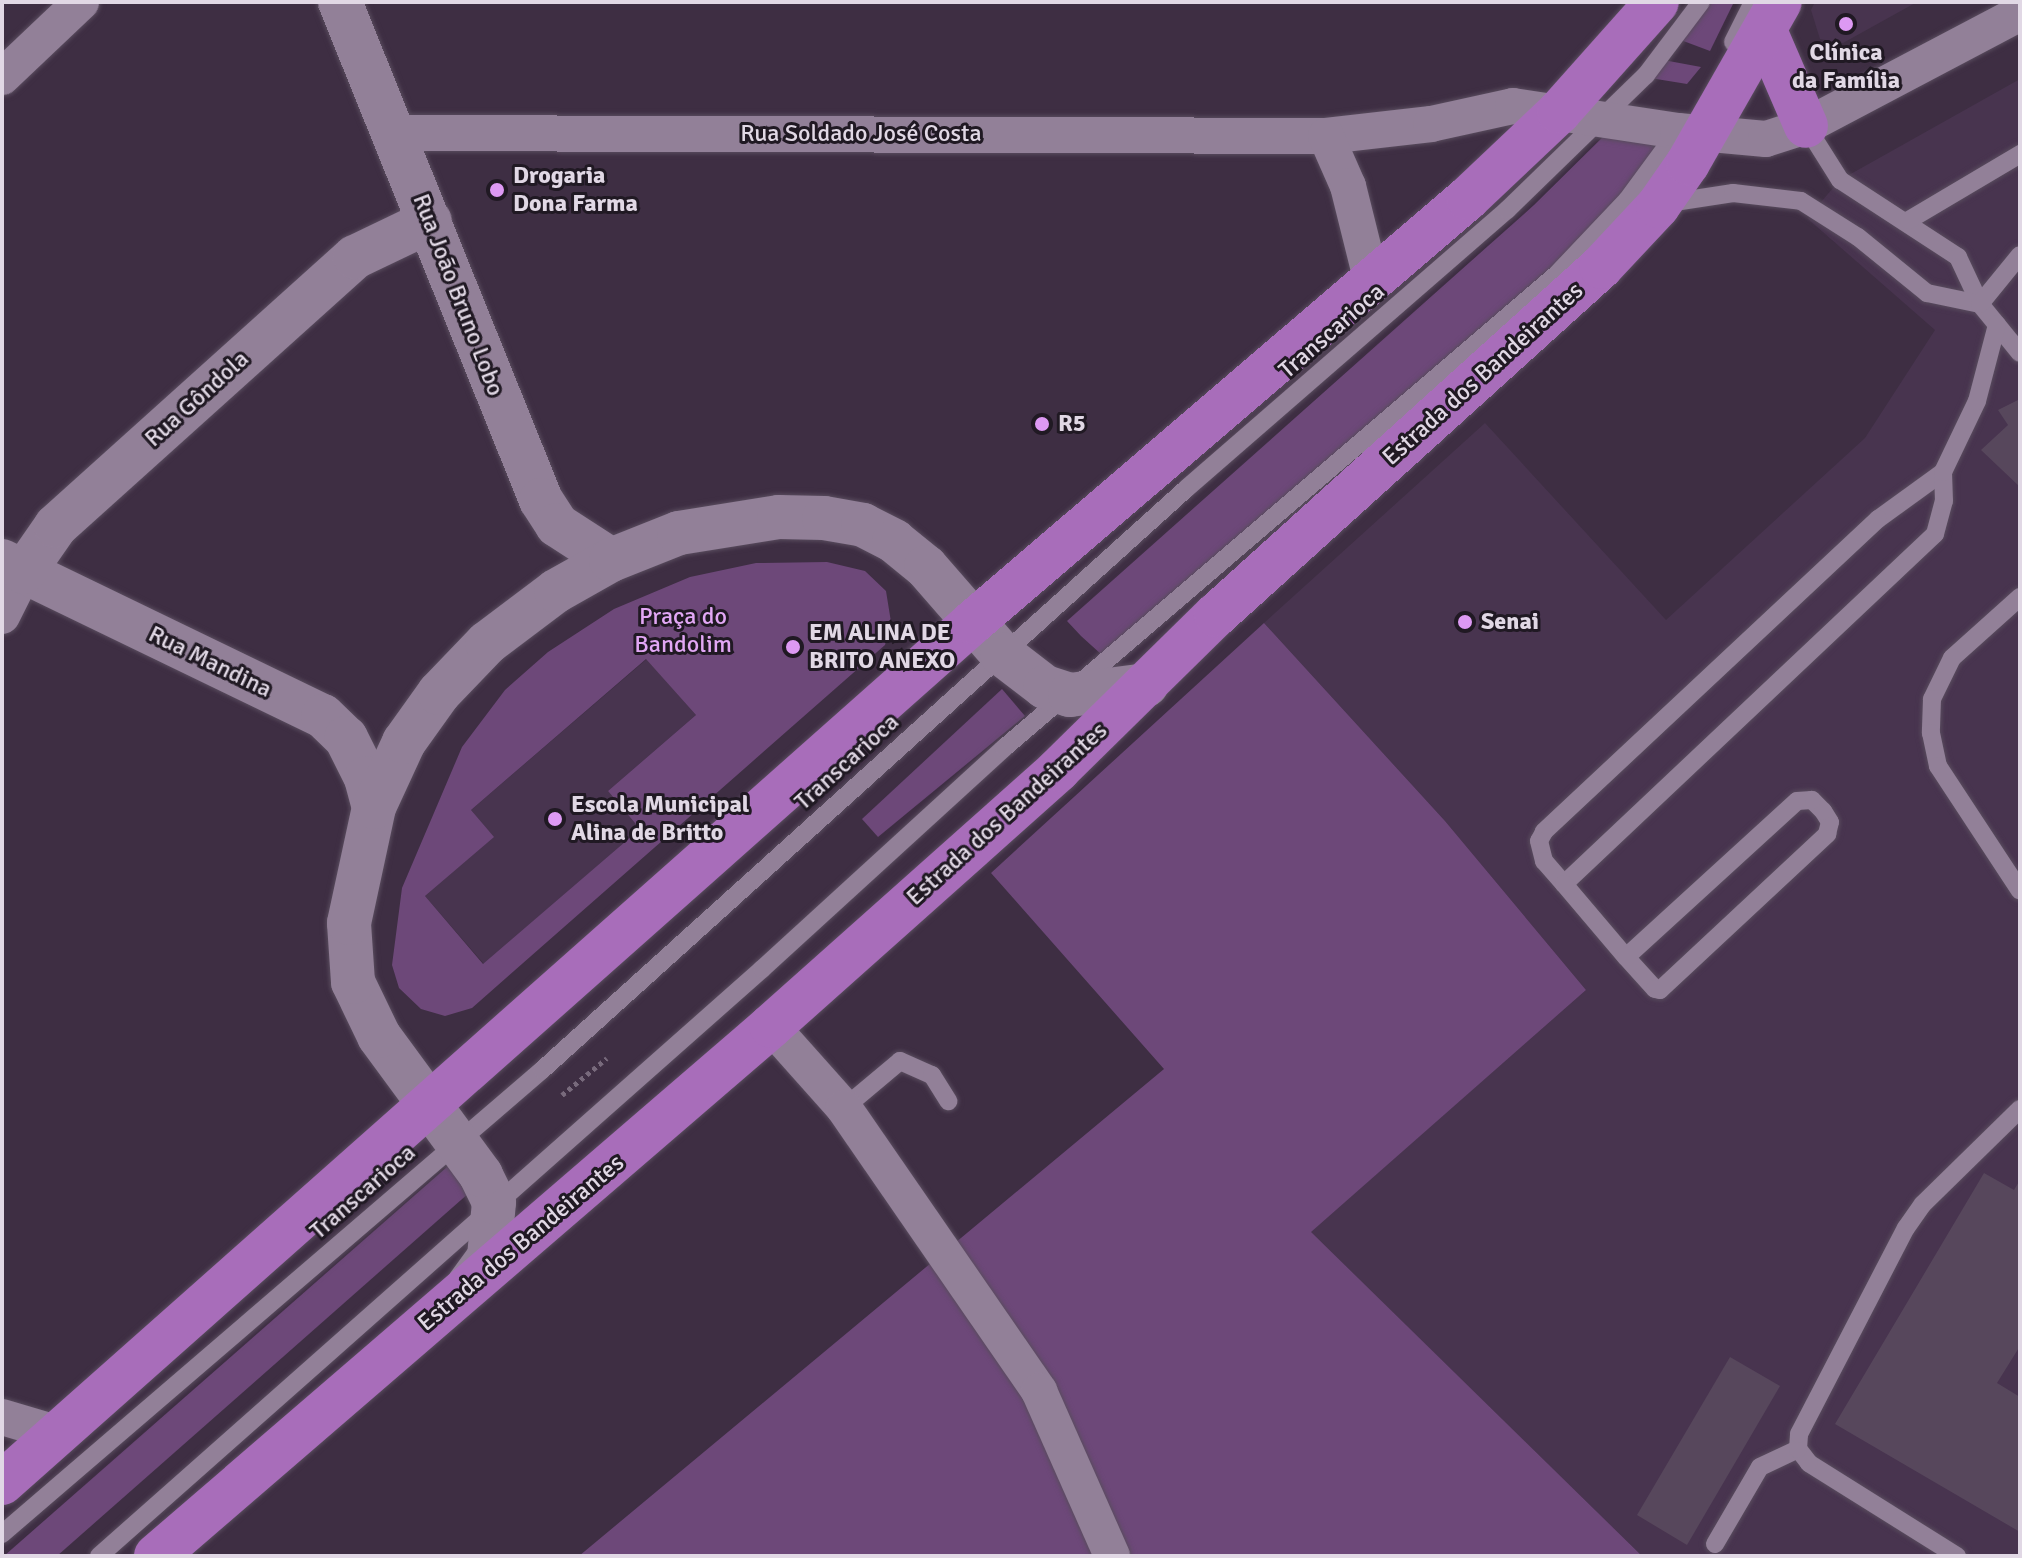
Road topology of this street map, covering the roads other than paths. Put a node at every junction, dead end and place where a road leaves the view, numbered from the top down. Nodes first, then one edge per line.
1 (81, 2) edge
2 (340, 2) edge
3 (1657, 2) edge
4 (1701, 2) edge
5 (1766, 12) edge
6 (2020, 13) edge
7 (2, 77) edge
8 (1559, 112) junction
9 (1604, 118) junction
10 (1694, 119) junction
11 (1806, 126) junction
12 (396, 133) junction
13 (1326, 136) junction
14 (2020, 154) edge
15 (1658, 206) junction
16 (1909, 220) junction
17 (430, 221) junction
18 (2020, 255) edge
19 (1372, 282) junction
20 (1980, 304) junction
21 (1997, 325) junction
22 (2020, 353) edge
23 (1943, 472) junction
24 (611, 560) junction
25 (13, 566) edge
26 (2020, 597) edge
27 (2, 616) edge
28 (973, 622) junction
29 (1002, 654) junction
30 (1146, 685) junction
31 (1070, 695) junction
32 (374, 807) junction
33 (1564, 884) junction
34 (2020, 891) edge
35 (1626, 957) junction
36 (771, 1026) junction
37 (948, 1101) dead end
38 (431, 1107) junction
39 (844, 1108) junction
40 (2020, 1109) edge
41 (457, 1142) junction
42 (494, 1202) junction
43 (468, 1286) junction
44 (2, 1417) edge
45 (59, 1434) junction
46 (1798, 1449) junction
47 (2, 1483) edge
48 (2, 1534) edge
49 (1715, 1544) dead end
50 (99, 1556) edge
51 (156, 1556) edge
52 (1112, 1556) edge
53 (1957, 1556) edge

1 - 7 street
2 - 12 street, Rua João Bruno Lobo
3 - 8 main road
4 - 9 lane, Transcarioca
5 - 10 main road, Estrada dos Bandeirantes
5 - 11 main road
6 - 11 street, Rua Soldado José Costa
8 - 9 street, Rua Soldado José Costa
8 - 13 street, Rua Soldado José Costa
8 - 19 main road
9 - 10 street, Rua Soldado José Costa
9 - 29 lane, Transcarioca
10 - 11 street, Rua Soldado José Costa
10 - 15 main road, Estrada dos Bandeirantes
10 - 31 lane
11 - 16 lane
12 - 13 street, Rua Soldado José Costa
12 - 17 street, Rua João Bruno Lobo
13 - 19 street
14 - 16 lane
15 - 20 lane
15 - 30 main road, Estrada dos Bandeirantes
16 - 20 lane
17 - 24 street, Rua João Bruno Lobo
17 - 25 street, Rua Gôndola
18 - 20 lane
19 - 28 main road
20 - 21 lane
21 - 22 lane
21 - 23 lane
23 - 33 lane
23 - 33 lane
24 - 28 street
24 - 32 street
25 - 27 street, Rua Gôndola
25 - 32 street, Rua Mandina
26 - 34 lane
28 - 29 street
28 - 38 main road
29 - 31 street
29 - 41 lane, Transcarioca
30 - 31 street
30 - 36 main road, Estrada dos Bandeirantes
31 - 42 lane
32 - 38 street
33 - 35 lane
35 - 35 lane
36 - 39 street
36 - 43 main road, Estrada dos Bandeirantes
37 - 39 lane
38 - 41 street
38 - 45 main road
39 - 52 street
40 - 46 lane
41 - 42 street
41 - 48 lane, Transcarioca
42 - 43 street
42 - 50 lane
43 - 51 main road, Estrada dos Bandeirantes
44 - 45 street
45 - 47 main road
46 - 49 lane
46 - 53 lane

